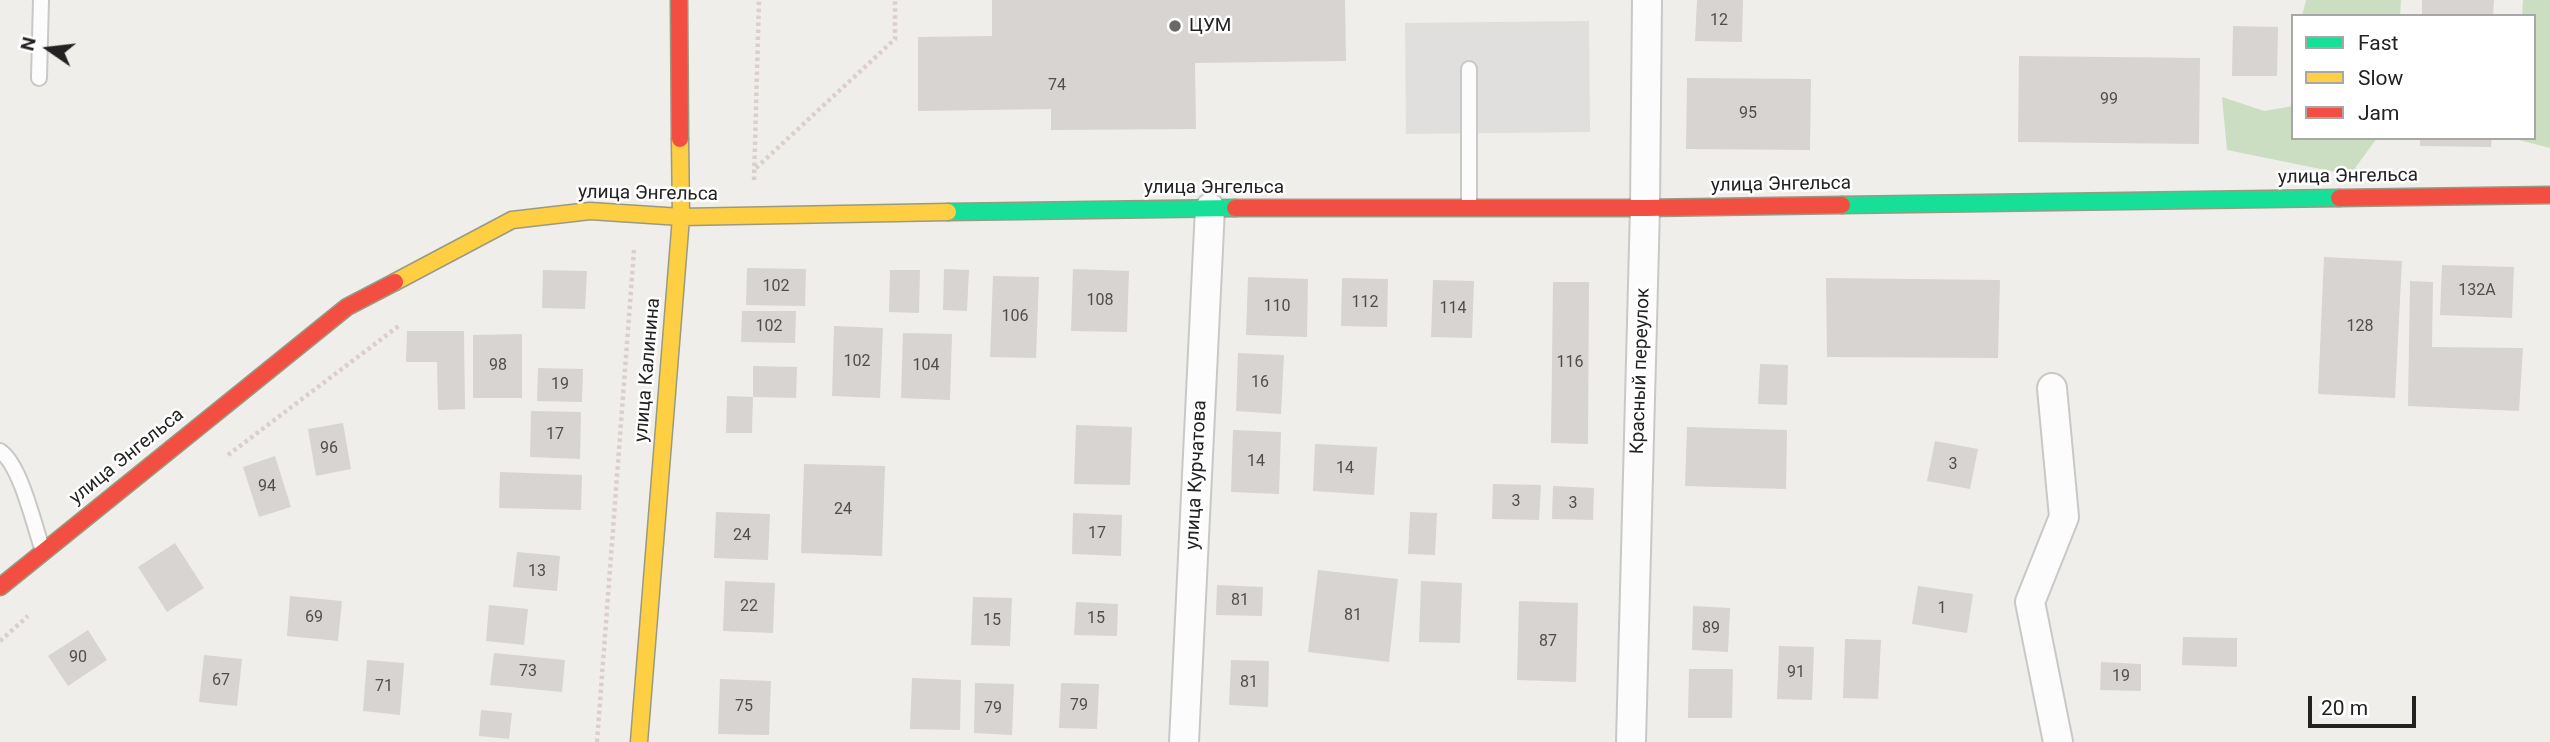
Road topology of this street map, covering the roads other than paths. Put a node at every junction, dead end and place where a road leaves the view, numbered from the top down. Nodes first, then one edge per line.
1 (41, 0) edge
2 (679, 0) edge
3 (1647, 0) edge
4 (1469, 69) dead end
5 (39, 78) dead end
6 (2550, 195) edge
7 (1210, 208) junction
8 (1469, 208) junction
9 (1645, 208) junction
10 (681, 217) junction
11 (2052, 388) dead end
12 (0, 451) edge
13 (43, 551) junction
14 (0, 587) edge
15 (639, 742) edge
16 (1184, 742) edge
17 (1631, 742) edge
18 (2058, 742) edge

1 - 5 lane
2 - 10 main road, улица Калинина
3 - 9 street, Красный переулок
4 - 8 lane
6 - 9 main road, улица Энгельса
7 - 8 main road, улица Энгельса
7 - 10 main road, улица Энгельса
7 - 16 street, улица Курчатова
8 - 9 main road, улица Энгельса
9 - 17 street, Красный переулок
10 - 13 main road, улица Энгельса
10 - 15 main road, улица Калинина
11 - 18 street
12 - 13 lane
13 - 14 main road, улица Энгельса

